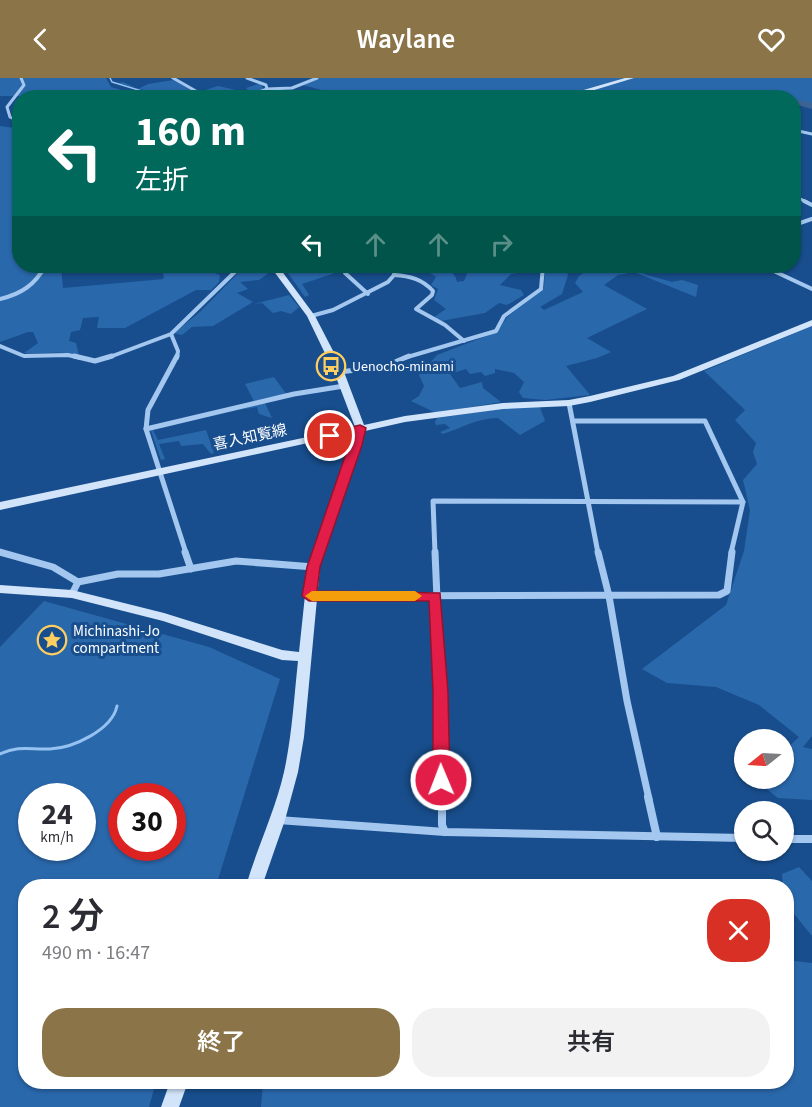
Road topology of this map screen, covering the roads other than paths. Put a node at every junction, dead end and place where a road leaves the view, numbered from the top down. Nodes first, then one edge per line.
1 (185, 78) edge
2 (247, 78) edge
3 (317, 78) edge
4 (631, 78) edge
5 (175, 79) edge
6 (267, 89) joint
7 (194, 90) edge
8 (588, 90) edge
9 (12, 101) edge
10 (12, 118) edge
11 (41, 273) edge
12 (234, 273) edge
13 (279, 273) edge
14 (345, 273) edge
15 (542, 273) edge
16 (778, 273) edge
17 (394, 275) joint
18 (812, 289) edge
19 (368, 294) junction
20 (0, 299) edge
21 (311, 315) junction
22 (812, 323) edge
23 (171, 334) junction
24 (464, 341) junction
25 (0, 346) edge
26 (339, 372) junction
27 (344, 386) junction
28 (569, 403) junction
29 (573, 421) junction
30 (360, 428) junction
31 (146, 429) junction
32 (161, 471) junction
33 (590, 500) junction
34 (743, 502) junction
35 (0, 506) edge
36 (0, 552) edge
37 (314, 567) junction
38 (190, 569) junction
39 (75, 588) junction
40 (0, 590) edge
41 (309, 596) junction
42 (436, 596) junction
43 (609, 596) junction
44 (305, 657) junction
45 (278, 820) junction
46 (445, 832) junction
47 (657, 837) junction
48 (734, 838) edge
49 (794, 839) edge
50 (812, 839) edge
51 (257, 879) edge
52 (176, 1089) edge
53 (170, 1107) edge

1 - 5 street
2 - 6 street
3 - 6 street
4 - 8 street
5 - 7 street
9 - 10 street
11 - 20 street
12 - 23 street
13 - 21 street
14 - 19 street
15 - 24 street
16 - 18 street
17 - 19 street
17 - 24 street
19 - 21 street
21 - 26 street
22 - 28 street, 喜入知覧線
23 - 25 street
23 - 31 street
24 - 26 street
26 - 27 street
27 - 30 street
27 - 31 street
28 - 29 street
28 - 30 street, 喜入知覧線
29 - 33 street
29 - 34 street
30 - 32 street, 喜入知覧線
30 - 37 street
31 - 32 street
32 - 35 street, 喜入知覧線
32 - 38 street
33 - 34 street
33 - 42 street
33 - 43 street
34 - 43 street
36 - 39 street
37 - 38 street
37 - 41 street
38 - 39 street
39 - 40 street
39 - 44 street
41 - 42 street
41 - 44 street
42 - 43 street
42 - 46 street
43 - 47 street
44 - 45 street
45 - 46 street
45 - 51 street
46 - 47 street
47 - 48 street
49 - 50 street
52 - 53 street

